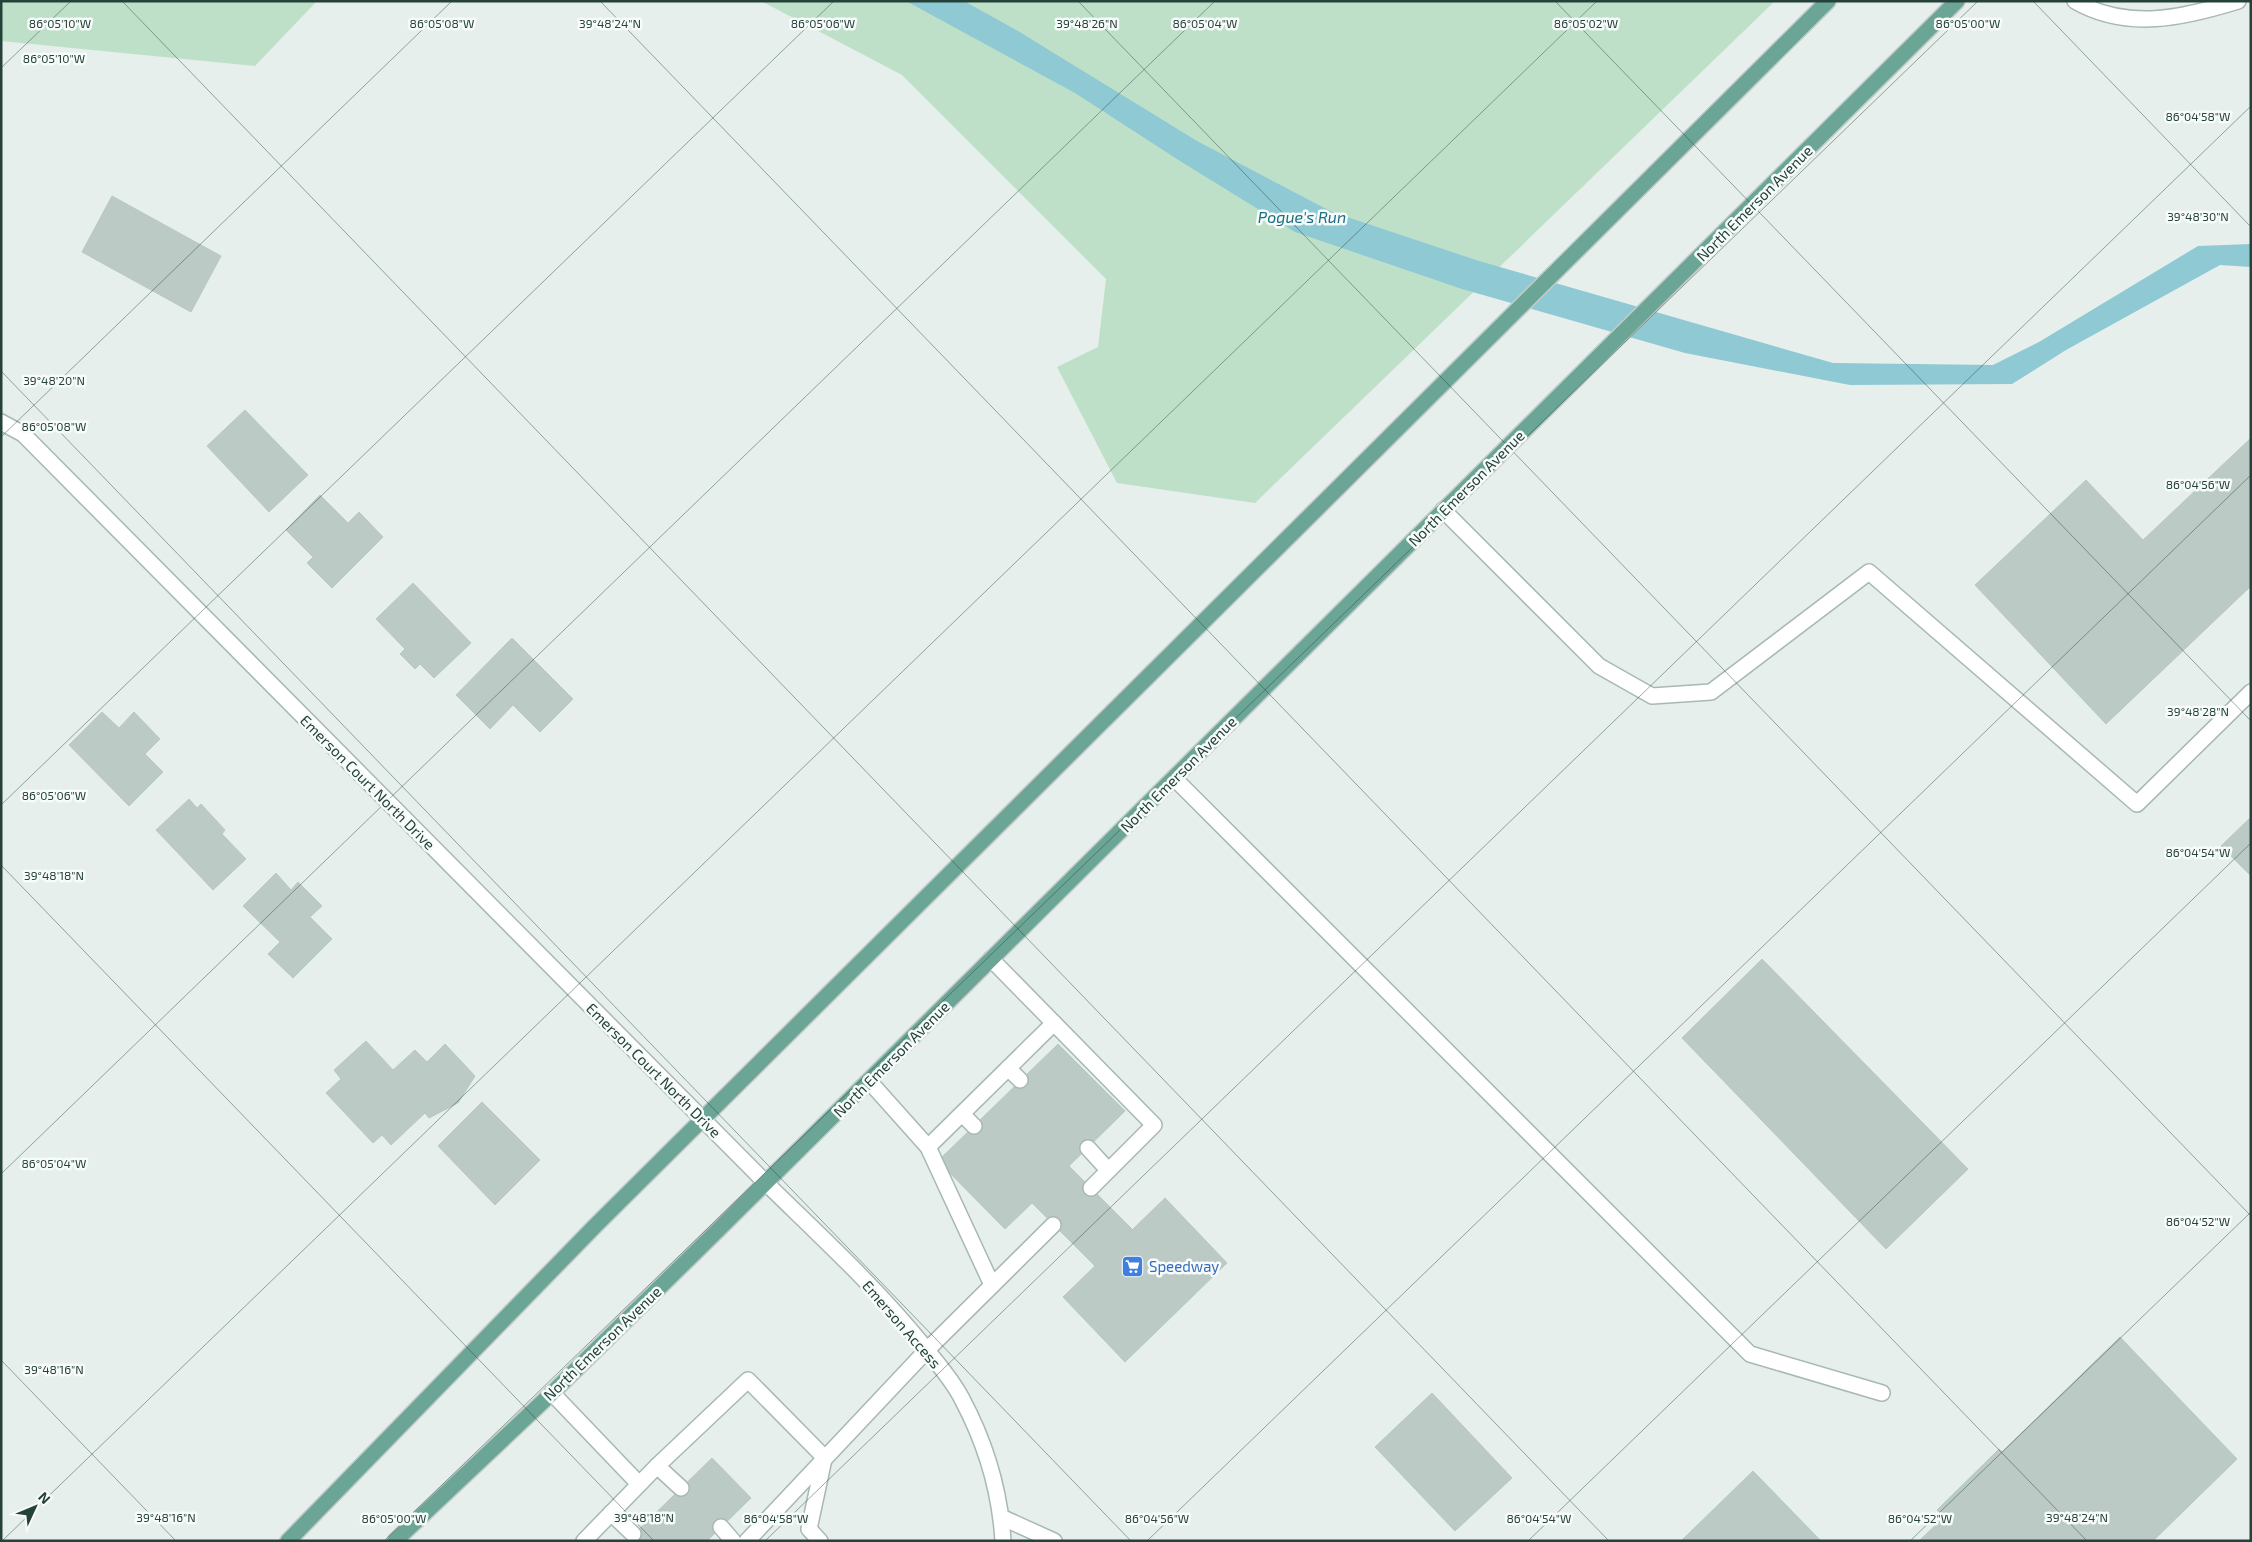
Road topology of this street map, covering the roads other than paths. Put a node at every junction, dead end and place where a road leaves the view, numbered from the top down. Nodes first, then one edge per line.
1 (1828, 1) edge
2 (1957, 1) edge
3 (2075, 1) edge
4 (2238, 1) edge
5 (1, 422) edge
6 (1443, 510) junction
7 (2251, 692) edge
8 (1174, 778) junction
9 (991, 959) junction
10 (1054, 1023) junction
11 (1008, 1068) junction
12 (1020, 1080) dead end
13 (869, 1081) junction
14 (962, 1114) junction
15 (703, 1120) junction
16 (974, 1126) dead end
17 (732, 1147) joint
18 (928, 1147) junction
19 (1088, 1148) dead end
20 (1108, 1170) junction
21 (766, 1183) junction
22 (1091, 1188) dead end
23 (1054, 1225) dead end
24 (992, 1285) junction
25 (927, 1350) junction
26 (552, 1393) junction
27 (1882, 1393) dead end
28 (824, 1458) junction
29 (657, 1466) junction
30 (639, 1484) junction
31 (681, 1488) dead end
32 (611, 1513) junction
33 (1001, 1517) junction
34 (721, 1527) dead end
35 (634, 1534) dead end
36 (288, 1541) edge
37 (395, 1541) edge
38 (584, 1541) edge
39 (733, 1541) edge
40 (747, 1541) edge
41 (820, 1541) edge
42 (1003, 1541) edge
43 (1054, 1541) edge

1 - 15 main road
2 - 6 main road, North Emerson Avenue
3 - 4 street
5 - 15 street, Emerson Court North Drive
6 - 7 street
6 - 8 main road, North Emerson Avenue
8 - 9 main road, North Emerson Avenue
8 - 27 street
9 - 10 street
9 - 13 main road, North Emerson Avenue
10 - 11 street
10 - 20 street
11 - 12 street
11 - 14 street
13 - 18 street
13 - 21 main road, North Emerson Avenue
14 - 16 street
14 - 18 street
15 - 17 street, Emerson Court North Drive
15 - 36 main road
17 - 21 street, Emerson Access
18 - 24 street
19 - 20 street
20 - 22 street
21 - 25 street, Emerson Access
21 - 26 main road, North Emerson Avenue
23 - 24 street
24 - 25 street
25 - 28 street
25 - 33 street, Emerson Access
26 - 30 street
26 - 37 main road, North Emerson Avenue
28 - 29 street
28 - 40 street
28 - 41 street
29 - 30 street
29 - 31 street
30 - 32 street
32 - 35 street
32 - 38 street
33 - 42 street, Emerson Access
33 - 43 street
34 - 39 street

